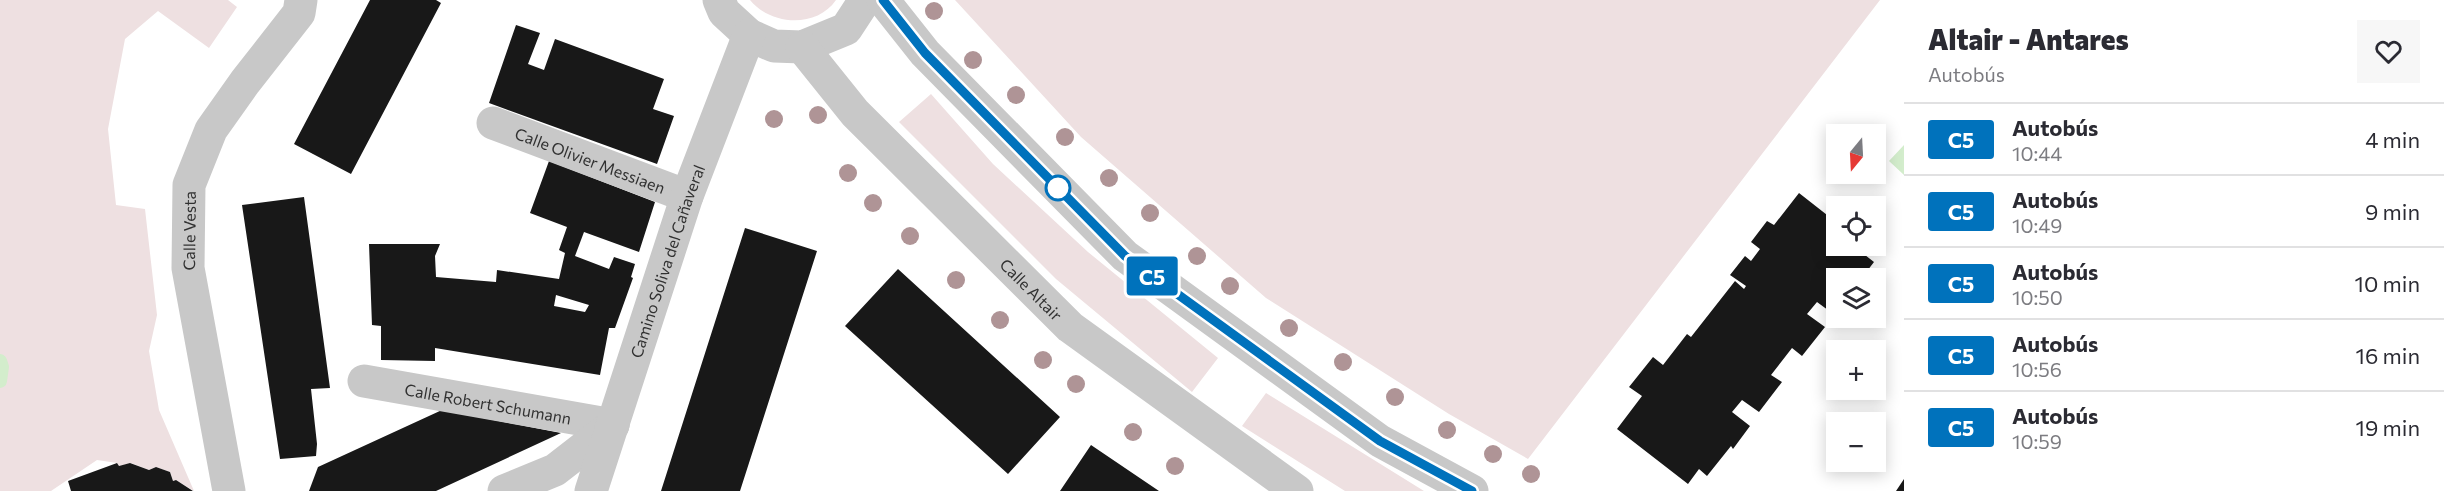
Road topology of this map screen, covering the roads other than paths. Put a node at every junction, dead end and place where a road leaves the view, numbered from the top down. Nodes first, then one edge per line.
1 (301, 0) edge
2 (718, 0) edge
3 (865, 0) edge
4 (883, 0) edge
5 (749, 35) junction
6 (801, 47) junction
7 (494, 123) dead end
8 (687, 196) junction
9 (364, 381) dead end
10 (612, 425) junction
11 (229, 491) edge
12 (504, 491) edge
13 (591, 491) edge
14 (1297, 491) edge
15 (1472, 491) edge

1 - 11 street, Calle Vesta
2 - 5 street
3 - 6 street
4 - 15 street
5 - 6 street
5 - 8 street, Camino Soliva del Cañaveral
6 - 14 street, Calle Altair
7 - 8 street, Calle Olivier Messiaen
8 - 10 street, Camino Soliva del Cañaveral
9 - 10 street, Calle Robert Schumann
10 - 12 street
10 - 13 street, Camino Soliva del Cañaveral

